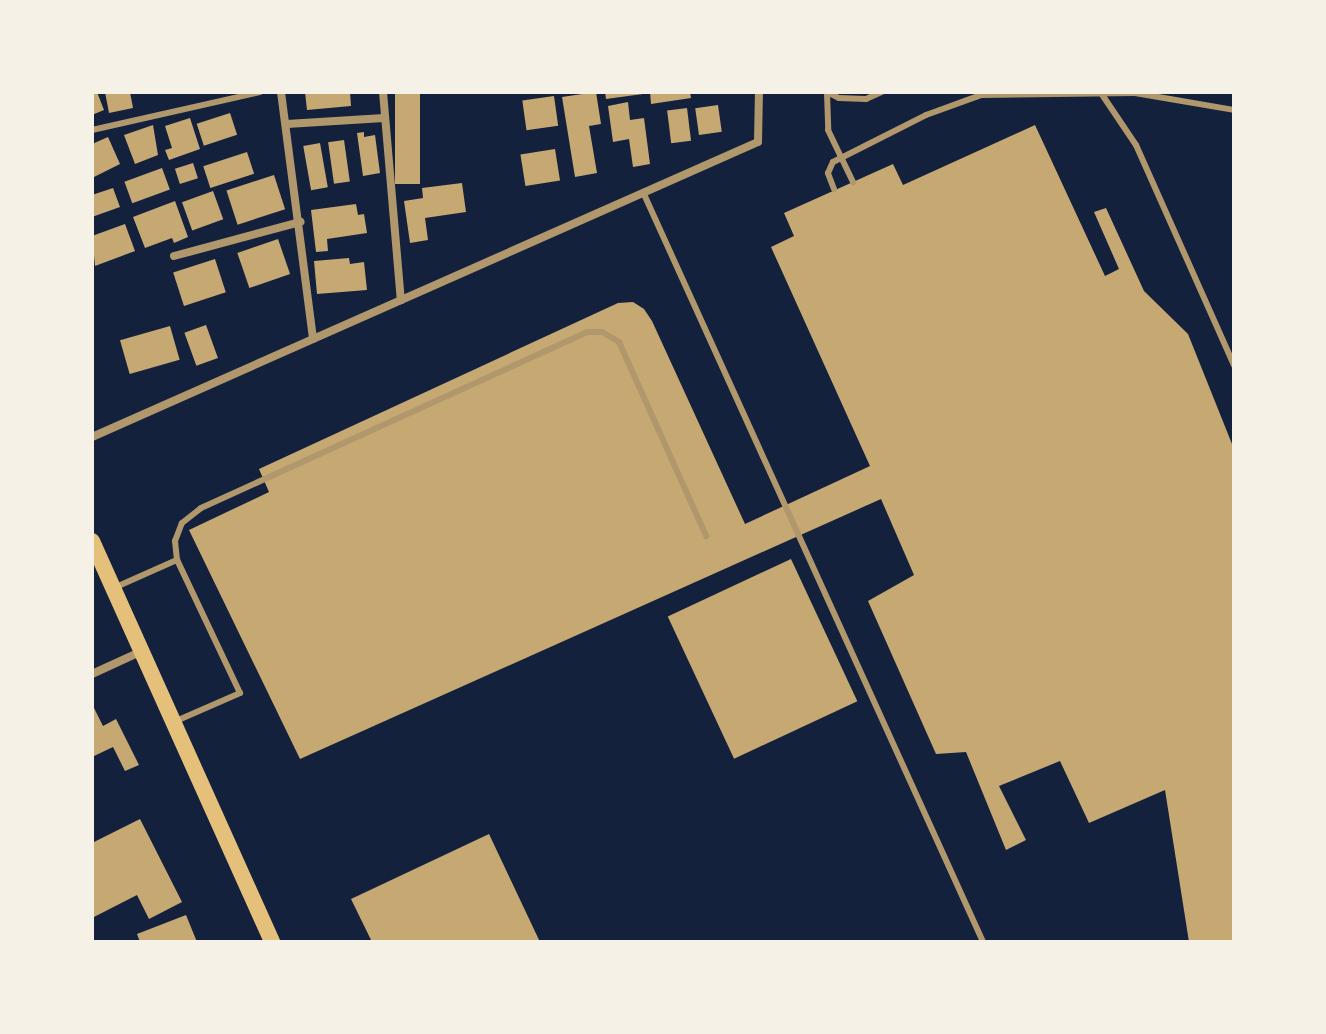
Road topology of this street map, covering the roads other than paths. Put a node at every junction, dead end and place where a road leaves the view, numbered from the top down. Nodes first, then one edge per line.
1 (260, 92) edge
2 (281, 92) edge
3 (383, 92) edge
4 (759, 92) edge
5 (827, 92) edge
6 (882, 92) edge
7 (1100, 92) edge
8 (1234, 110) edge
9 (384, 118) junction
10 (287, 124) junction
11 (92, 130) edge
12 (853, 182) dead end
13 (834, 189) dead end
14 (643, 192) junction
15 (300, 222) junction
16 (174, 256) dead end
17 (401, 300) junction
18 (313, 339) junction
19 (1234, 365) edge
20 (92, 437) edge
21 (706, 536) dead end
22 (92, 541) edge
23 (177, 560) junction
24 (114, 588) junction
25 (140, 652) junction
26 (92, 674) edge
27 (173, 723) junction
28 (272, 942) edge
29 (983, 942) edge

1 - 11 lane
2 - 10 street
3 - 9 street
4 - 14 street
5 - 6 lane
5 - 12 lane
7 - 19 lane
8 - 13 lane
9 - 10 street
9 - 17 street
10 - 15 street
14 - 17 street
14 - 29 lane
15 - 16 street
15 - 18 street
17 - 18 street
18 - 20 street
21 - 23 lane
22 - 24 main road
23 - 24 lane
23 - 27 lane
24 - 25 main road
25 - 26 street
25 - 27 main road
27 - 28 main road

